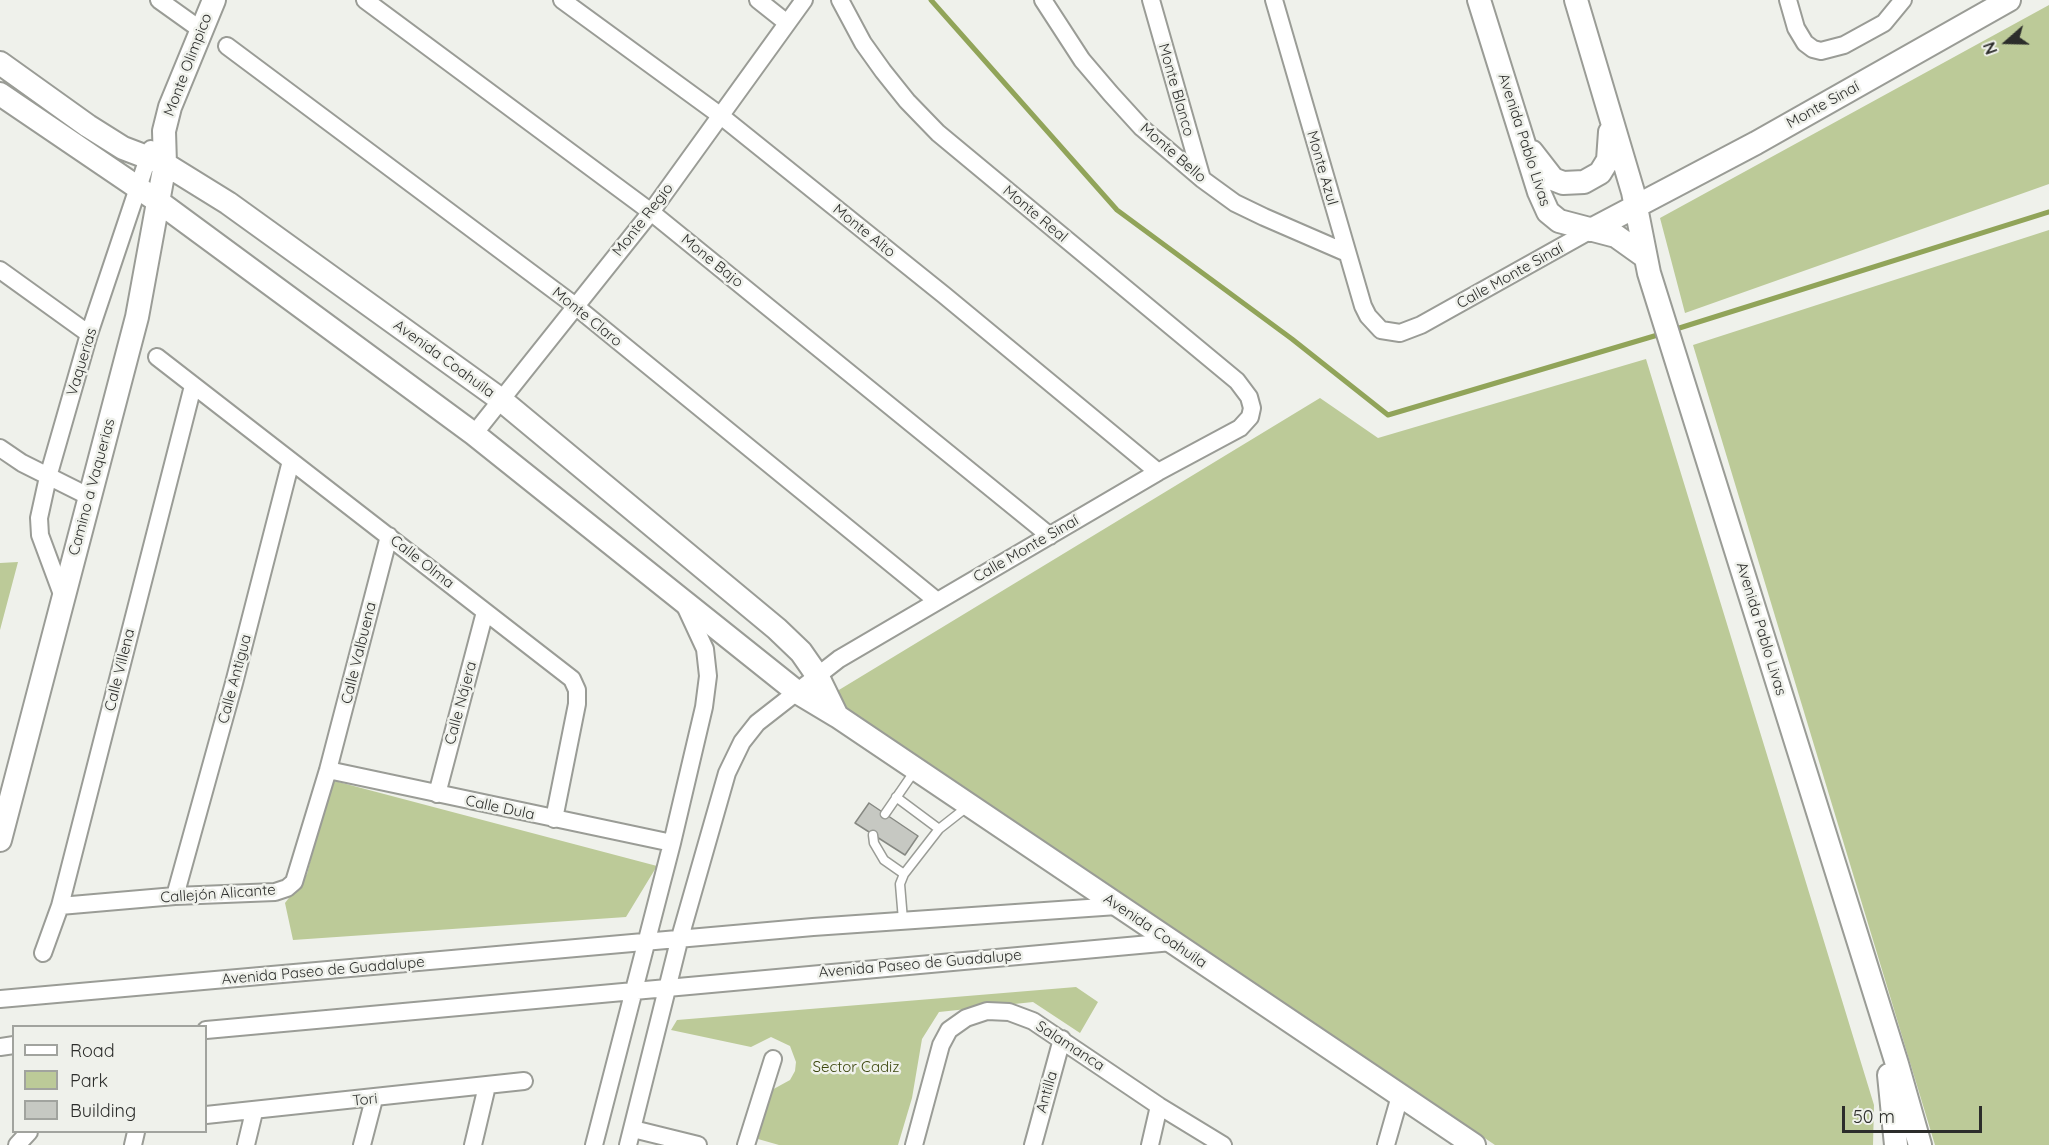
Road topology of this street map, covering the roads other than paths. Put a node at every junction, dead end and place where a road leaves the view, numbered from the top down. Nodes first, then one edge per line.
1 (159, 0) edge
2 (214, 0) edge
3 (365, 0) edge
4 (562, 0) edge
5 (758, 0) edge
6 (804, 0) edge
7 (840, 0) edge
8 (1043, 0) edge
9 (1151, 0) edge
10 (1274, 0) edge
11 (1479, 0) edge
12 (1576, 0) edge
13 (1788, 0) edge
14 (2009, 0) edge
15 (1903, 2) edge
16 (787, 23) junction
17 (201, 30) junction
18 (227, 46) dead end
19 (0, 63) edge
20 (0, 93) edge
21 (1610, 113) junction
22 (721, 116) junction
23 (164, 131) joint
24 (1522, 135) junction
25 (156, 160) junction
26 (1202, 179) junction
27 (138, 187) junction
28 (159, 202) junction
29 (1636, 208) junction
30 (651, 212) junction
31 (1592, 230) junction
32 (1347, 253) junction
33 (1646, 265) junction
34 (0, 270) edge
35 (574, 306) junction
36 (1381, 330) joint
37 (89, 334) junction
38 (158, 357) dead end
39 (193, 386) junction
40 (500, 399) junction
41 (1252, 408) joint
42 (474, 434) junction
43 (0, 447) edge
44 (291, 461) junction
45 (1158, 472) junction
46 (48, 477) junction
47 (88, 496) junction
48 (389, 536) junction
49 (1050, 536) junction
50 (63, 597) junction
51 (681, 599) junction
52 (937, 601) junction
53 (484, 612) junction
54 (817, 675) junction
55 (797, 692) junction
56 (837, 716) junction
57 (916, 768) junction
58 (328, 770) junction
59 (437, 794) junction
60 (896, 797) junction
61 (970, 805) junction
62 (885, 814) dead end
63 (554, 819) junction
64 (939, 829) junction
65 (873, 835) dead end
66 (0, 840) edge
67 (672, 843) junction
68 (903, 874) junction
69 (175, 896) junction
70 (60, 906) junction
71 (1117, 906) junction
72 (903, 920) junction
73 (679, 941) junction
74 (1172, 942) junction
75 (647, 944) junction
76 (43, 953) dead end
77 (668, 987) junction
78 (634, 991) junction
79 (0, 999) edge
80 (1878, 1003) junction
81 (207, 1030) edge
82 (1062, 1039) junction
83 (773, 1059) dead end
84 (524, 1081) dead end
85 (488, 1086) junction
86 (1400, 1096) junction
87 (374, 1099) junction
88 (1159, 1106) junction
89 (254, 1112) junction
90 (207, 1115) edge
91 (27, 1133) edge
92 (630, 1137) edge
93 (17, 1145) edge
94 (246, 1145) edge
95 (362, 1145) edge
96 (473, 1145) edge
97 (594, 1145) edge
98 (698, 1145) edge
99 (746, 1145) edge
100 (914, 1145) edge
101 (1033, 1145) edge
102 (1150, 1145) edge
103 (1223, 1145) edge
104 (1386, 1145) edge
105 (1474, 1145) edge
106 (1896, 1145) edge
107 (1920, 1145) edge

1 - 17 street
2 - 17 street, Monte Olimpico
3 - 30 street, Mone Bajo
4 - 22 street, Monte Alto
5 - 16 street
6 - 16 street, Monte Regio
7 - 41 street, Monte Real
8 - 26 street, Monte Bello
9 - 26 street, Monte Blanco
10 - 32 street, Monte Azul
11 - 24 street, Avenida Pablo Livas
12 - 21 street, Avenida Pablo Livas
13 - 15 street
14 - 29 street, Monte Sinaí
16 - 22 street, Monte Regio
17 - 23 street, Monte Olimpico
18 - 35 street, Monte Claro
19 - 25 street, Avenida Coahuila
20 - 27 street, Avenida Coahuila
21 - 24 street
21 - 29 street, Avenida Pablo Livas
22 - 30 street, Monte Regio
22 - 45 street, Monte Alto
23 - 25 street, Camino a Vaquerias
24 - 31 street, Avenida Pablo Livas
25 - 27 street, Vaquerias
25 - 28 street, Camino a Vaquerias
25 - 40 street, Avenida Coahuila
26 - 32 street, Monte Bello
27 - 28 street, Avenida Coahuila
27 - 37 street, Vaquerias
28 - 42 street, Avenida Coahuila
28 - 47 street, Camino a Vaquerias
29 - 31 street, Calle Monte Sinaí
29 - 33 street, Avenida Pablo Livas
30 - 35 street, Monte Regio
30 - 49 street, Mone Bajo
31 - 33 street, Avenida Pablo Livas
31 - 36 street, Calle Monte Sinaí
32 - 36 street, Monte Azul
33 - 80 street, Avenida Pablo Livas
34 - 37 street
35 - 40 street, Monte Regio
35 - 52 street, Monte Claro
37 - 46 street, Vaquerias
38 - 39 street, Calle Olma
39 - 44 street, Calle Olma
39 - 70 street, Calle Villena
40 - 42 street, Monte Regio
40 - 54 street, Avenida Coahuila
41 - 45 street, Calle Monte Sinaí
42 - 51 street, Avenida Coahuila
43 - 46 street
44 - 48 street, Calle Olma
44 - 69 street, Calle Antigua
45 - 49 street, Calle Monte Sinaí
46 - 47 street
46 - 50 street, Vaquerias
47 - 50 street, Camino a Vaquerias
48 - 53 street, Calle Olma
48 - 58 street, Calle Valbuena
49 - 52 street, Calle Monte Sinaí
50 - 66 street, Camino a Vaquerias
51 - 55 street, Avenida Coahuila
51 - 67 street
52 - 54 street, Calle Monte Sinaí
53 - 59 street, Calle Nájera
53 - 63 street, Calle Olma
54 - 55 street, Calle Monte Sinaí
54 - 56 street, Avenida Coahuila
55 - 56 street, Avenida Coahuila
55 - 73 street
56 - 57 street, Avenida Coahuila
57 - 60 lane
57 - 61 street, Avenida Coahuila
58 - 59 street, Calle Dula
58 - 69 street, Callejón Alicante
59 - 63 street, Calle Dula
60 - 62 lane
60 - 64 lane
61 - 64 lane
61 - 71 street, Avenida Coahuila
63 - 67 street, Calle Dula
64 - 68 lane
65 - 68 lane
67 - 75 street
68 - 72 lane
69 - 70 street, Callejón Alicante
70 - 76 street, Calle Villena
71 - 72 street, Avenida Paseo de Guadalupe
71 - 74 street, Avenida Coahuila
72 - 73 street, Avenida Paseo de Guadalupe
73 - 75 street, Avenida Paseo de Guadalupe
73 - 77 street
74 - 77 street, Avenida Paseo de Guadalupe
74 - 86 street, Avenida Coahuila
75 - 78 street
75 - 79 street, Avenida Paseo de Guadalupe
77 - 78 street, Avenida Paseo de Guadalupe
77 - 92 street
78 - 81 street, Avenida Paseo de Guadalupe
78 - 97 street
80 - 106 street, Avenida Pablo Livas
80 - 107 street, Avenida Pablo Livas
82 - 88 street, Salamanca
82 - 100 street, Salamanca
82 - 101 street, Antilla
83 - 99 street
84 - 85 street, Tori
85 - 87 street, Tori
85 - 96 street
86 - 104 street
86 - 105 street, Avenida Coahuila
87 - 89 street, Tori
87 - 95 street
88 - 102 street
88 - 103 street, Salamanca
89 - 90 street, Tori
89 - 94 street
91 - 93 street
92 - 98 street

